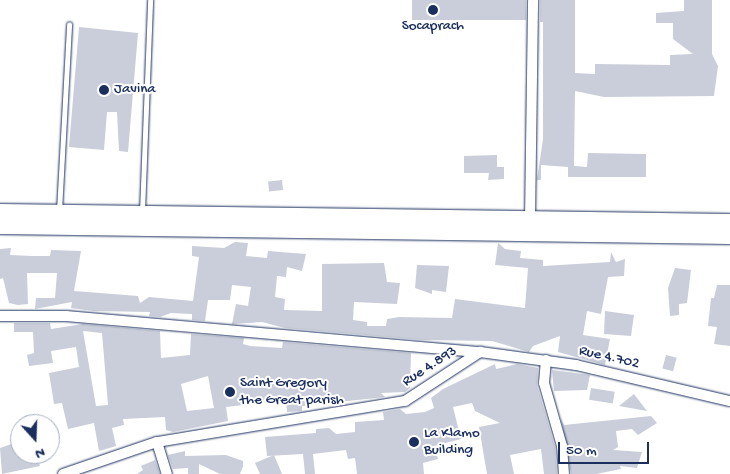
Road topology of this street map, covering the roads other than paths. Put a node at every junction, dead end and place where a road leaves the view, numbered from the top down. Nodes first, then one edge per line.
1 (150, 0) edge
2 (533, 0) edge
3 (69, 24) dead end
4 (0, 212) edge
5 (58, 214) junction
6 (142, 215) junction
7 (530, 220) junction
8 (730, 222) edge
9 (311, 225) junction
10 (0, 226) edge
11 (730, 236) edge
12 (0, 316) edge
13 (480, 352) junction
14 (546, 360) junction
15 (730, 402) edge
16 (157, 442) junction
17 (63, 474) edge
18 (167, 474) edge
19 (564, 474) edge

1 - 6 lane
2 - 7 street
3 - 5 lane
4 - 5 highway
5 - 6 highway
6 - 9 highway
7 - 8 highway
7 - 9 highway
9 - 10 highway
9 - 11 highway
12 - 13 street, Rue 4.702
13 - 14 street, Rue 4.702
13 - 16 street, Rue 4.893
14 - 15 street, Rue 4.702
14 - 19 street
16 - 17 street, Rue 4.893
16 - 18 street

